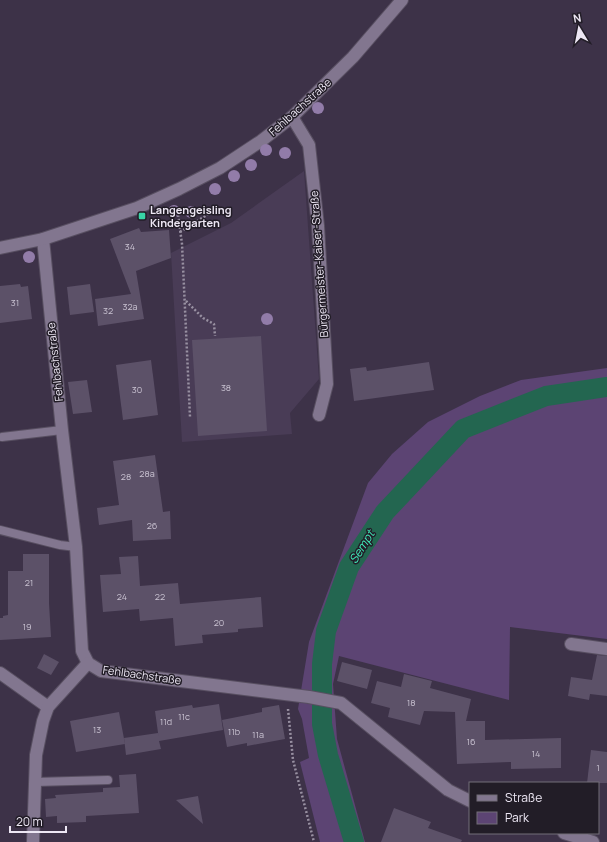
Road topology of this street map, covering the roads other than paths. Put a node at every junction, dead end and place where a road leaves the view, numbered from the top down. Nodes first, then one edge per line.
1 (402, 0) edge
2 (292, 117) junction
3 (43, 239) junction
4 (0, 248) edge
5 (319, 415) dead end
6 (62, 430) junction
7 (2, 437) dead end
8 (0, 530) edge
9 (76, 547) junction
10 (571, 644) dead end
11 (607, 649) edge
12 (88, 663) junction
13 (0, 673) edge
14 (48, 707) junction
15 (108, 780) dead end
16 (35, 782) junction
17 (469, 800) edge
18 (567, 834) edge
19 (33, 842) edge
20 (593, 842) edge

1 - 2 street, Fehlbachstraße
2 - 3 street, Fehlbachstraße
2 - 5 street, Bürgermeister-Kaiser-Straße
3 - 4 street, Fehlbachstraße
3 - 6 street, Fehlbachstraße
6 - 7 lane
6 - 9 street, Fehlbachstraße
8 - 9 lane
9 - 12 street, Fehlbachstraße
10 - 11 street
12 - 14 street
12 - 17 street, Fehlbachstraße
13 - 14 street
14 - 16 street
15 - 16 lane
16 - 19 street
18 - 20 street

